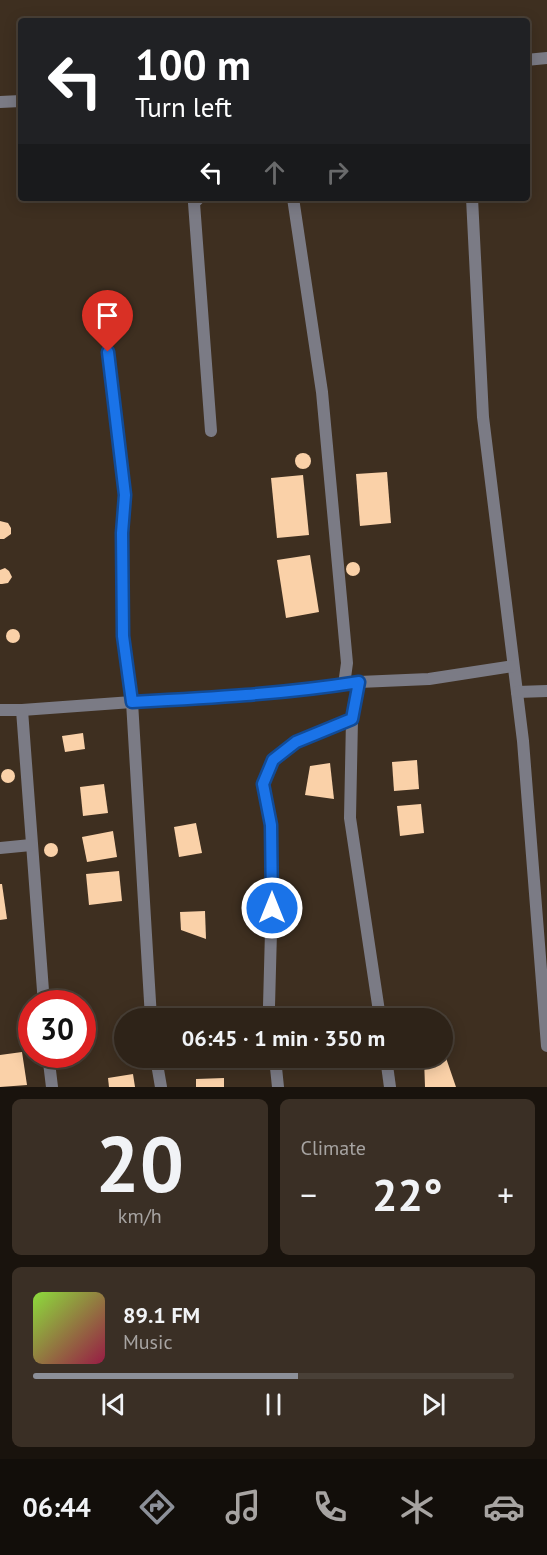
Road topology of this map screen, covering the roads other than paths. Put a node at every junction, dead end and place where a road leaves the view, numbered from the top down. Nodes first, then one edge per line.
1 (547, 58) edge
2 (530, 60) edge
3 (18, 101) edge
4 (0, 102) edge
5 (196, 201) edge
6 (293, 201) edge
7 (472, 201) edge
8 (108, 352) dead end
9 (211, 431) dead end
10 (513, 666) junction
11 (359, 682) junction
12 (344, 685) junction
13 (547, 691) edge
14 (517, 692) junction
15 (132, 702) junction
16 (0, 710) edge
17 (22, 710) junction
18 (352, 719) junction
19 (31, 845) junction
20 (0, 848) edge
21 (43, 990) edge
22 (150, 1008) edge
23 (269, 1008) edge
24 (378, 1008) edge
25 (547, 1046) edge
26 (50, 1068) edge
27 (157, 1068) edge
28 (276, 1068) edge
29 (387, 1068) edge
30 (52, 1087) edge
31 (160, 1087) edge
32 (278, 1087) edge
33 (390, 1087) edge

1 - 2 street
3 - 4 street
5 - 9 street
6 - 12 street
7 - 10 street
8 - 15 street
10 - 11 street
10 - 14 street
11 - 12 street
11 - 18 street
12 - 15 street
13 - 14 street
14 - 25 street
15 - 17 street
15 - 22 street
16 - 17 street
17 - 19 street
18 - 23 street
18 - 24 street
19 - 20 street
19 - 21 street
26 - 30 street
27 - 31 street
28 - 32 street
29 - 33 street

